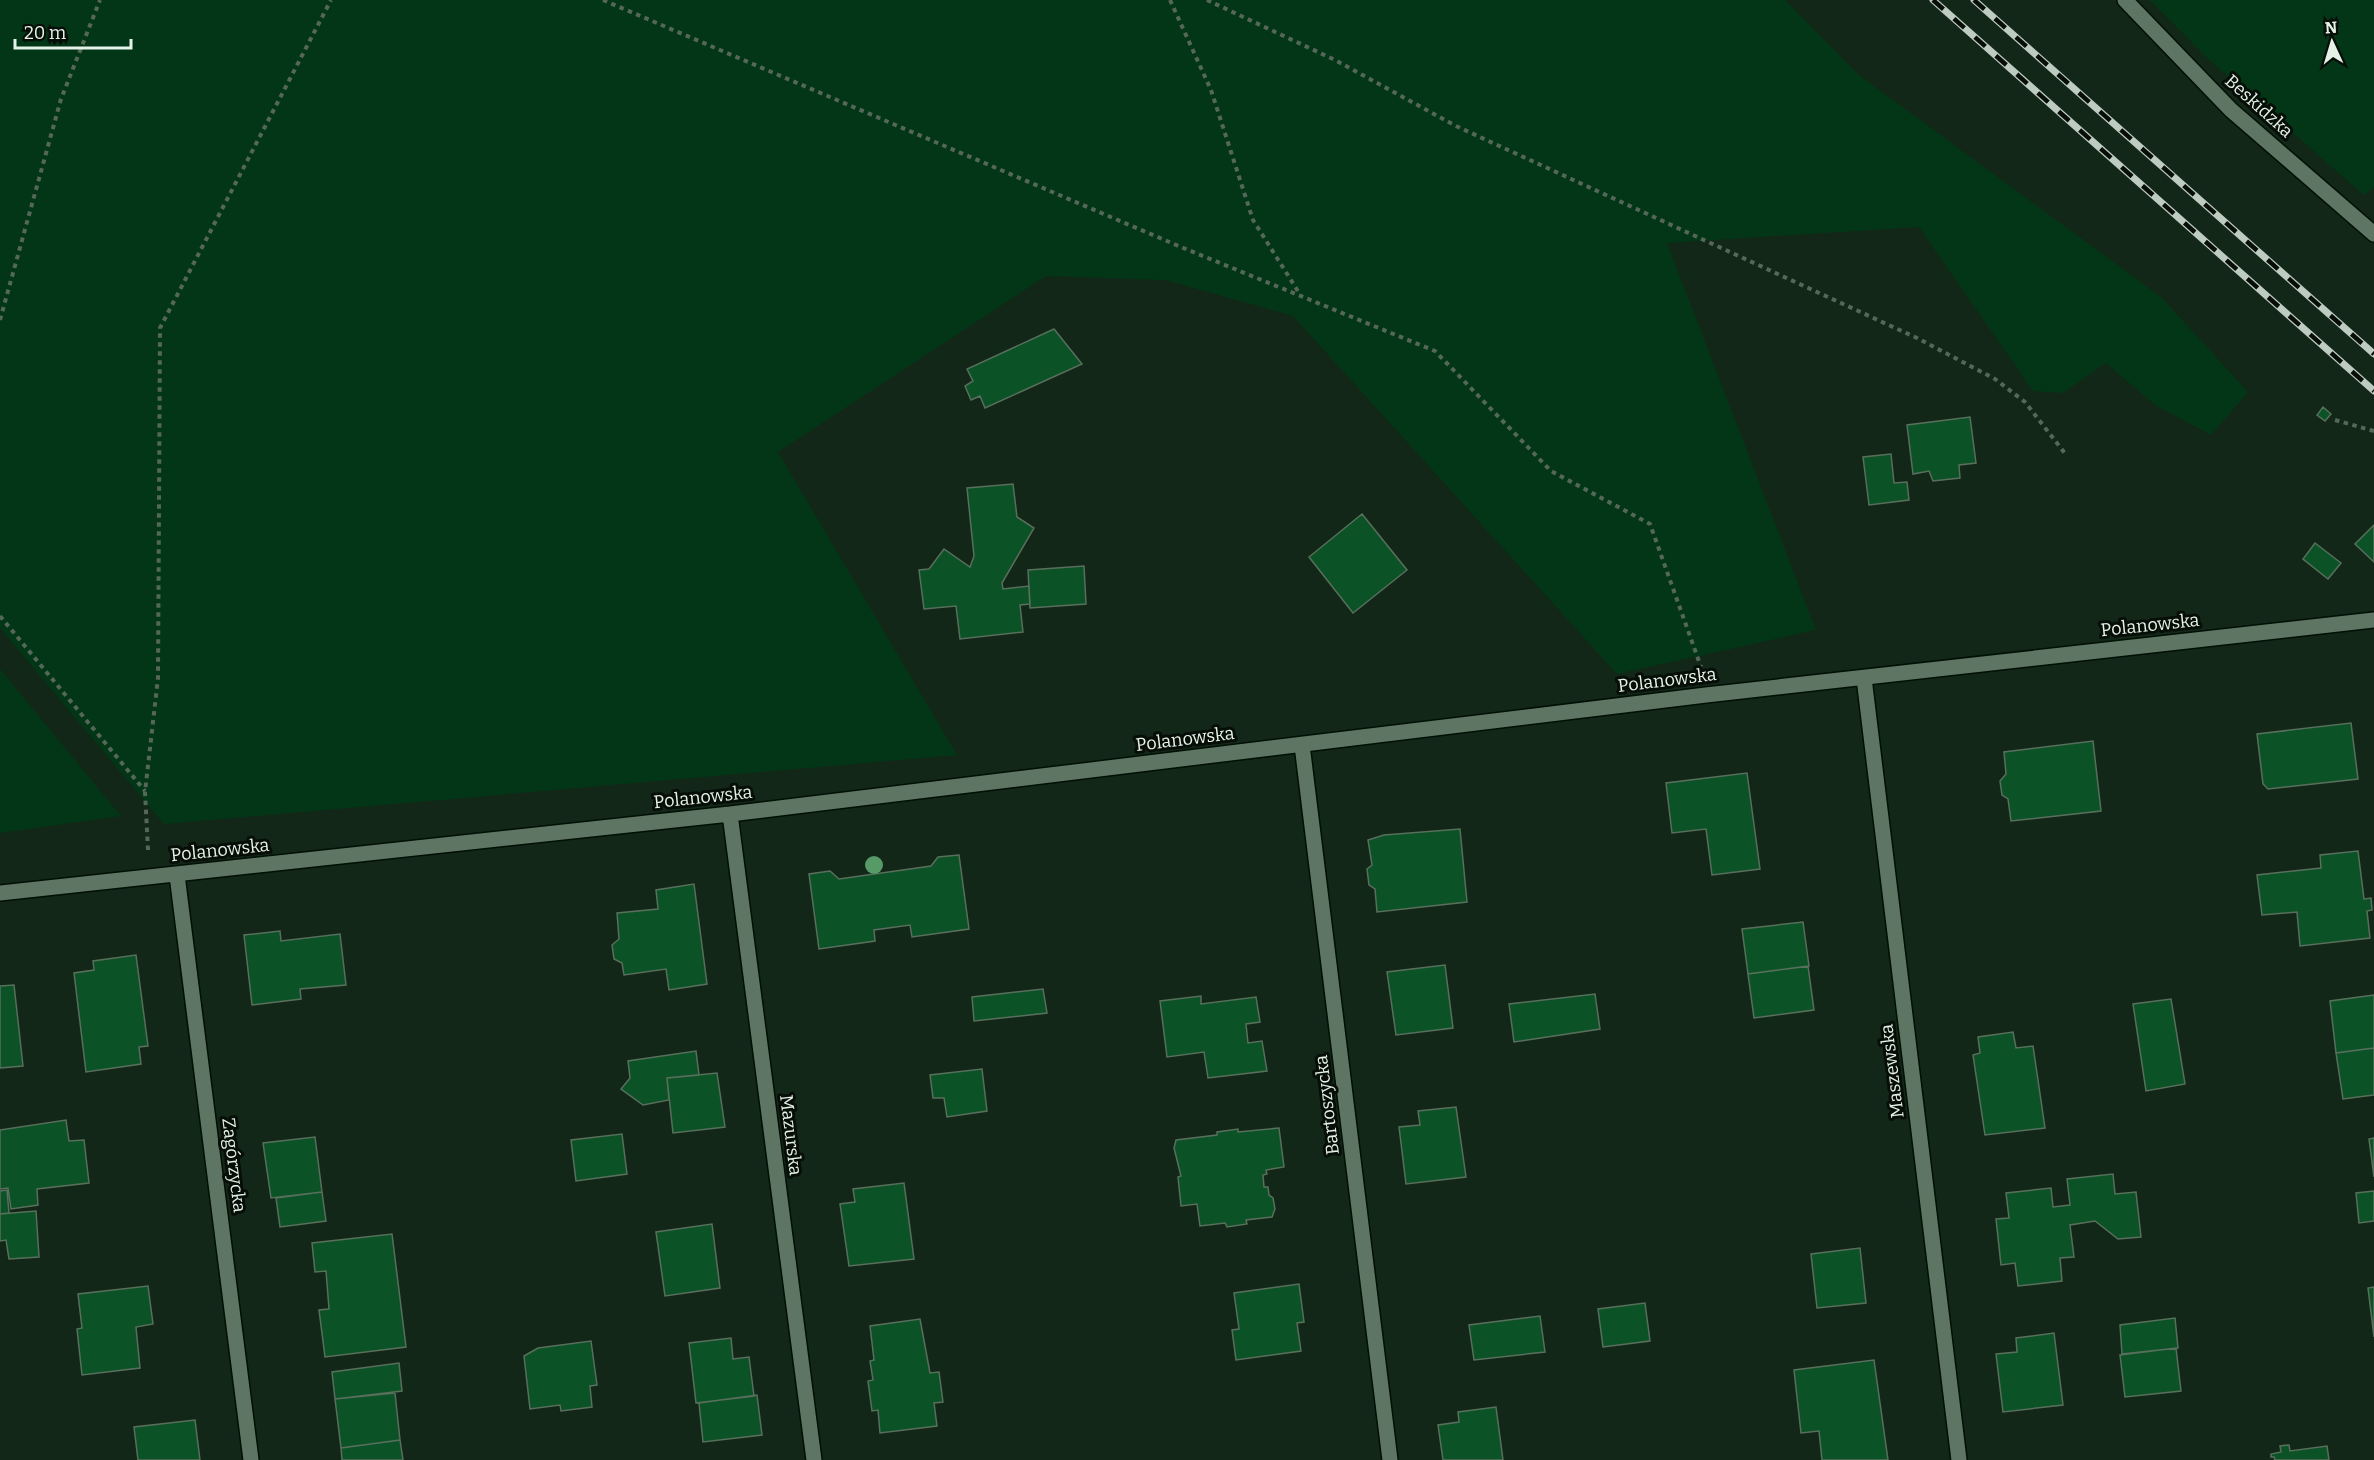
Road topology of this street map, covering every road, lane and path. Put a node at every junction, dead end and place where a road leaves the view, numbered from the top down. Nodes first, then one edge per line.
1 (100, 0) edge
2 (331, 0) edge
3 (603, 0) edge
4 (1170, 0) edge
5 (1207, 0) edge
6 (2125, 0) edge
7 (2374, 234) edge
8 (1302, 297) junction
9 (0, 320) edge
10 (2335, 420) dead end
11 (2374, 431) edge
12 (2067, 456) dead end
13 (0, 616) edge
14 (2374, 621) edge
15 (1864, 678) junction
16 (1706, 695) junction
17 (1302, 745) junction
18 (145, 792) junction
19 (730, 814) junction
20 (177, 875) junction
21 (153, 877) junction
22 (0, 893) edge
23 (251, 1460) edge
24 (814, 1460) edge
25 (1390, 1460) edge
26 (1959, 1460) edge

1 - 9 path
2 - 18 path
3 - 8 path
4 - 8 path
5 - 12 path
6 - 7 street, Beskidzka
8 - 16 path
10 - 11 path
13 - 18 path
14 - 15 street, Polanowska
15 - 16 street, Polanowska
15 - 26 street, Maszewska
16 - 17 street, Polanowska
17 - 19 street, Polanowska
17 - 25 street, Bartoszycka
18 - 21 path
19 - 20 street, Polanowska
19 - 24 street, Mazurska
20 - 21 street, Polanowska
20 - 23 street, Zagórzycka
21 - 22 street, Polanowska

